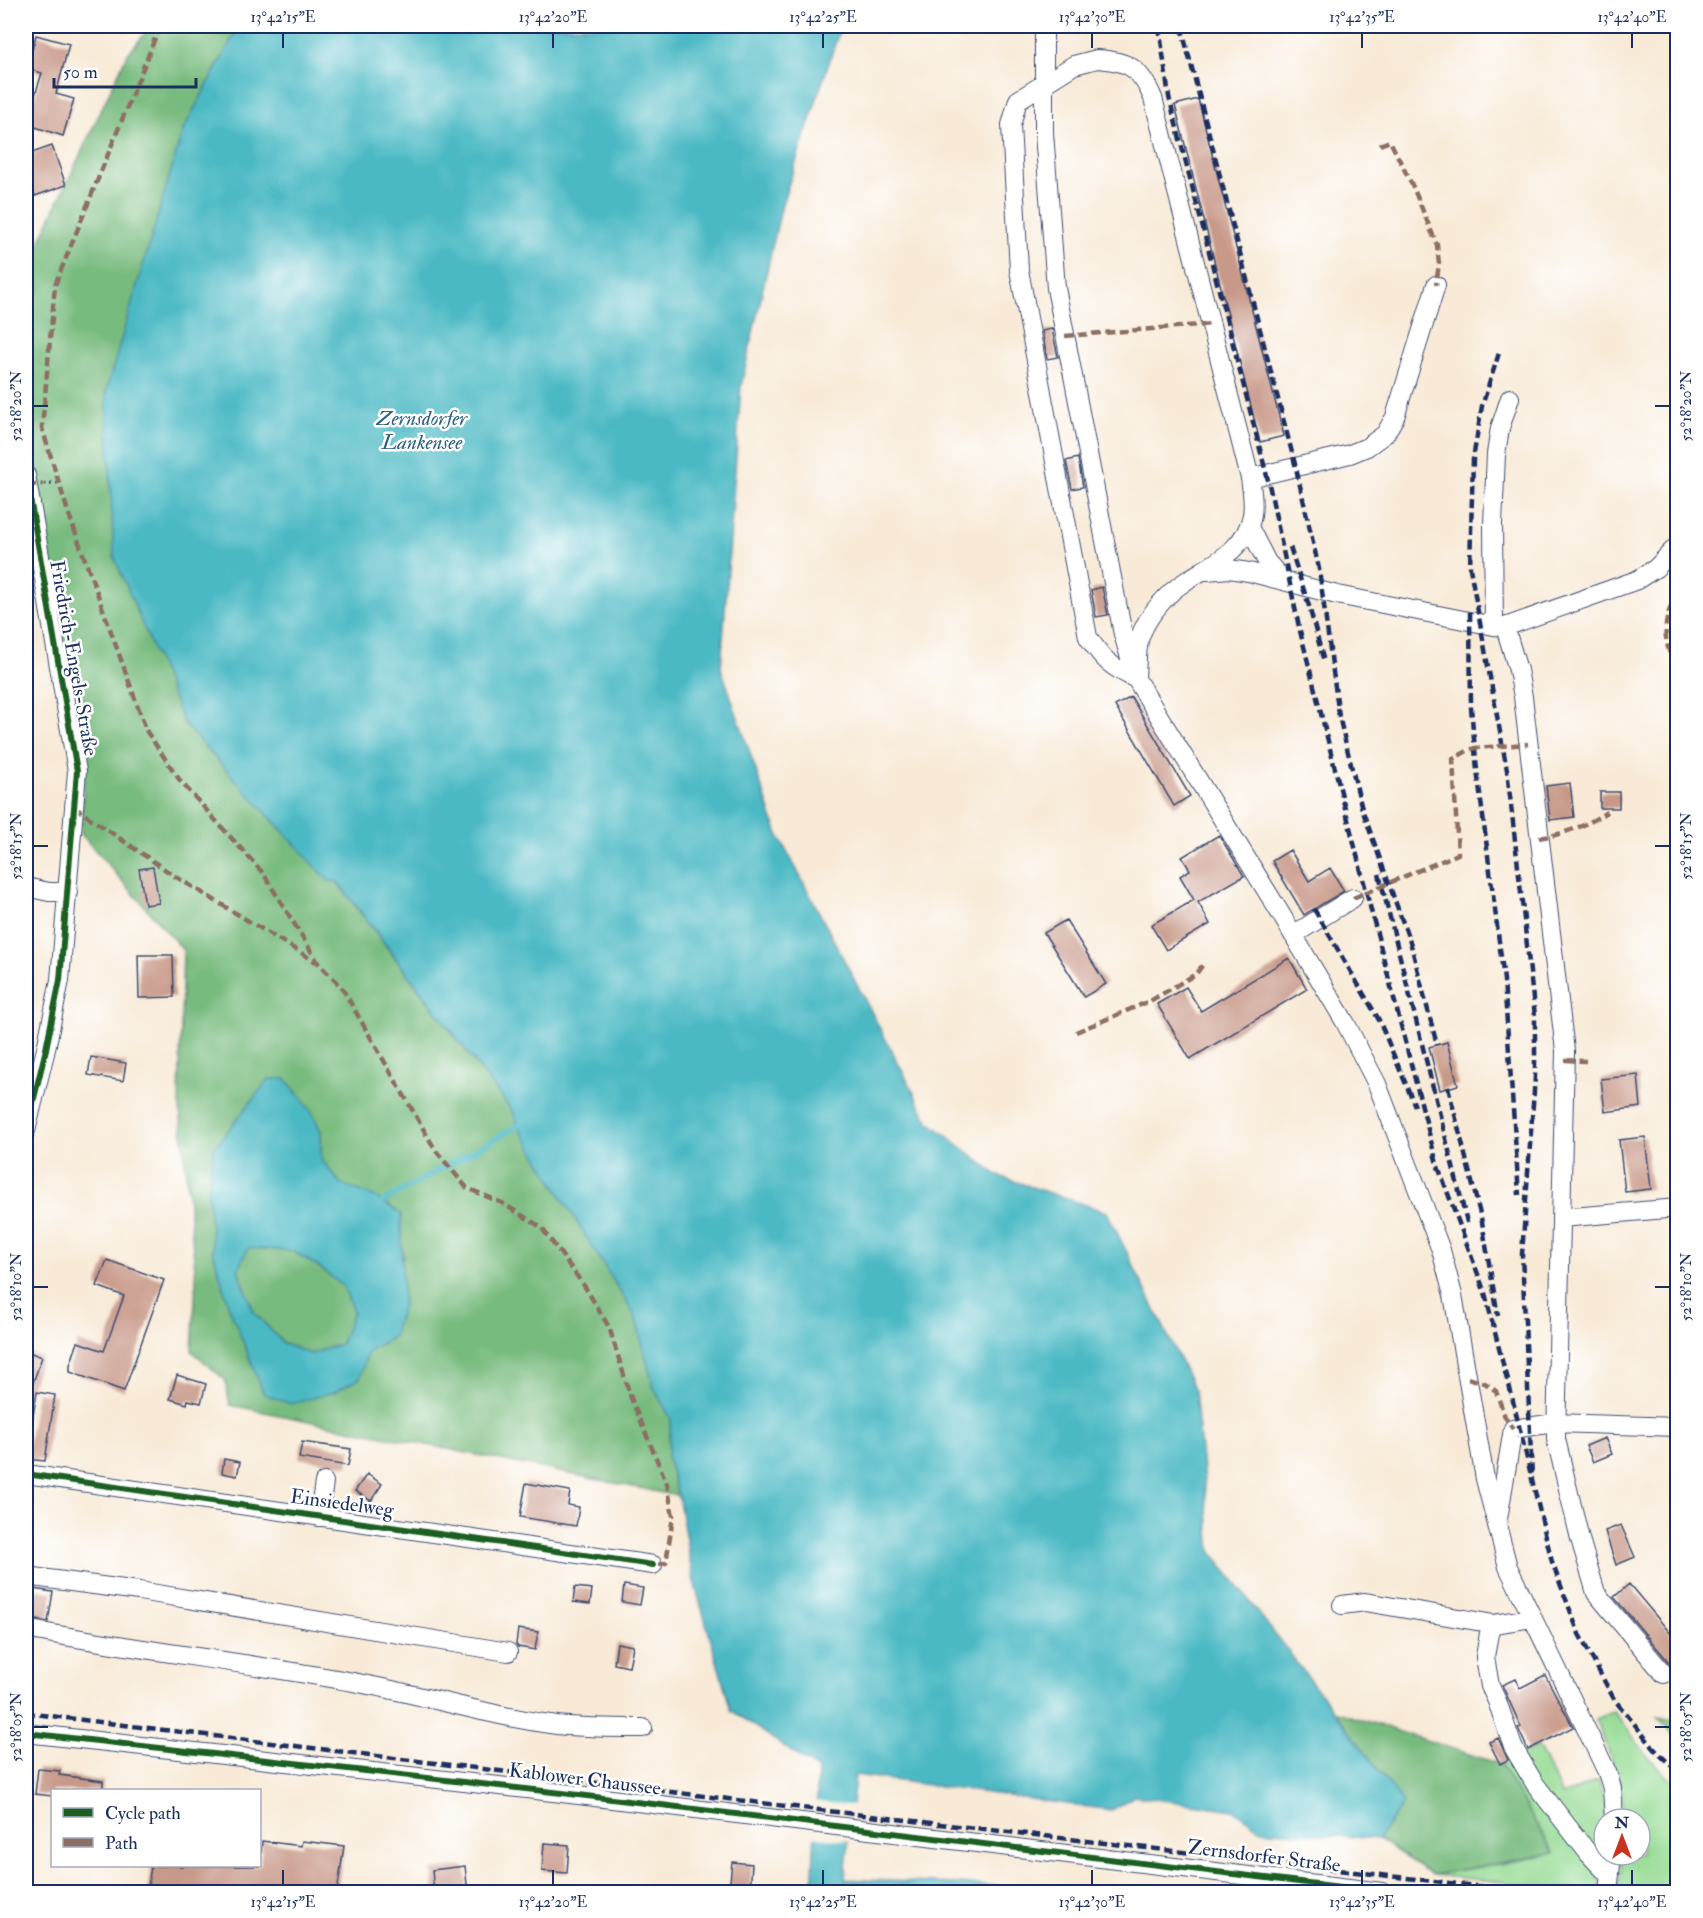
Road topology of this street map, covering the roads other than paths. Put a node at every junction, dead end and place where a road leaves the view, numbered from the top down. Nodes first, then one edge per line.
1 (1044, 26) edge
2 (1043, 84) junction
3 (1436, 285) dead end
4 (1510, 398) dead end
5 (26, 475) edge
6 (1250, 478) junction
7 (1249, 527) junction
8 (1677, 545) edge
9 (1202, 571) junction
10 (1284, 581) junction
11 (1499, 626) junction
12 (1136, 678) junction
13 (26, 887) edge
14 (68, 892) junction
15 (1353, 898) dead end
16 (1293, 935) junction
17 (26, 1131) edge
18 (1677, 1208) edge
19 (1561, 1218) junction
20 (1555, 1423) junction
21 (1677, 1427) edge
22 (26, 1474) edge
23 (324, 1482) dead end
24 (319, 1517) junction
25 (1497, 1531) junction
26 (653, 1565) dead end
27 (26, 1576) edge
28 (1342, 1605) dead end
29 (1532, 1618) junction
30 (1494, 1624) junction
31 (26, 1629) edge
32 (508, 1652) dead end
33 (1664, 1674) dead end
34 (643, 1728) dead end
35 (26, 1733) edge
36 (1613, 1807) edge
37 (1140, 1863) joint
38 (1611, 1867) edge
39 (1609, 1884) edge
40 (1382, 1893) edge

1 - 2 street
2 - 6 street
2 - 12 street
2 - 12 street
3 - 6 street
4 - 11 street
5 - 14 street, Friedrich-Engels-Straße
6 - 7 street
7 - 9 street
7 - 10 street
8 - 11 street
9 - 10 street
9 - 12 street
10 - 11 street
11 - 19 street
12 - 16 street
13 - 14 street
14 - 17 street, Friedrich-Engels-Straße
15 - 16 street
16 - 25 street
18 - 19 street
19 - 20 street
20 - 21 street
20 - 25 street
20 - 33 street
22 - 24 street, Einsiedelweg
23 - 24 street
24 - 26 street, Einsiedelweg
25 - 29 street
27 - 32 street
28 - 30 street
29 - 30 street
29 - 36 street
30 - 39 street
31 - 34 street
35 - 37 street, Kablower Chaussee
37 - 40 street, Zernsdorfer Straße
38 - 39 street

